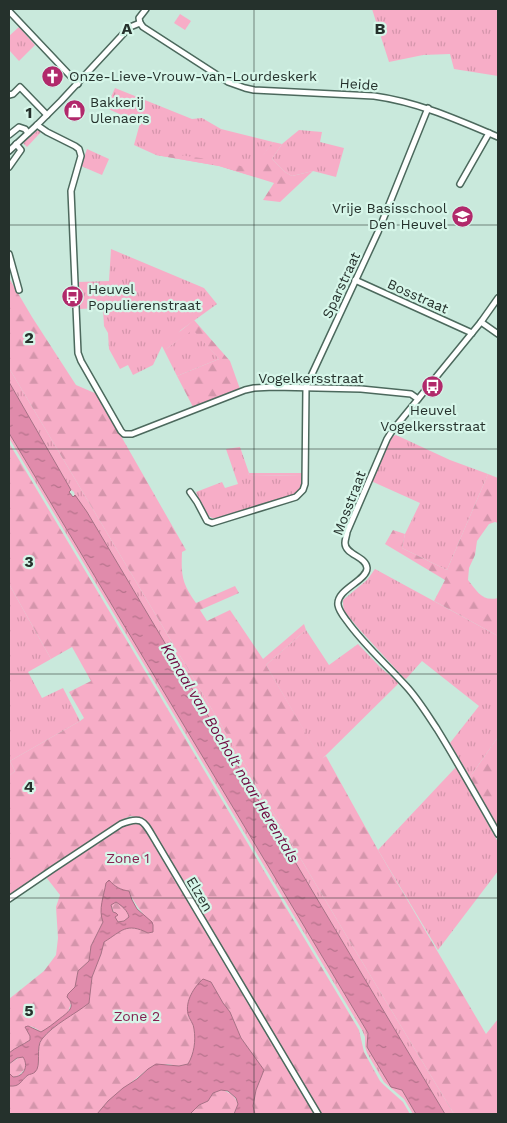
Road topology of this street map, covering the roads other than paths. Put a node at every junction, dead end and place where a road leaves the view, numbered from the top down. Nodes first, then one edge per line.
1 (146, 9) edge
2 (9, 11) edge
3 (140, 23) junction
4 (78, 84) junction
5 (9, 95) edge
6 (428, 108) junction
7 (47, 115) junction
8 (37, 125) junction
9 (28, 133) junction
10 (489, 133) junction
11 (9, 135) edge
12 (498, 138) edge
13 (16, 144) junction
14 (9, 151) edge
15 (9, 167) edge
16 (460, 184) dead end
17 (9, 254) edge
18 (355, 280) junction
19 (19, 290) dead end
20 (498, 298) edge
21 (481, 322) junction
22 (472, 333) junction
23 (498, 334) edge
24 (306, 387) junction
25 (418, 399) junction
26 (190, 492) dead end
27 (498, 834) edge
28 (9, 899) edge
29 (318, 1114) edge

1 - 3 street
2 - 4 street
3 - 4 street
3 - 6 street, Heide
4 - 7 street
5 - 7 street
6 - 10 street, Heide
6 - 18 street, Sparstraat
7 - 8 street
8 - 9 street
8 - 24 street, Vogelkersstraat
9 - 11 street
9 - 13 street
10 - 12 street, Heide
10 - 16 street
13 - 14 street
13 - 15 street
17 - 19 street
18 - 22 street, Bosstraat
18 - 24 street, Sparstraat
20 - 21 street, Mosstraat
21 - 22 street, Mosstraat
21 - 23 street
22 - 25 street, Mosstraat
24 - 25 street, Vogelkersstraat
24 - 26 street
25 - 27 street, Mosstraat
28 - 29 street, Elzen

